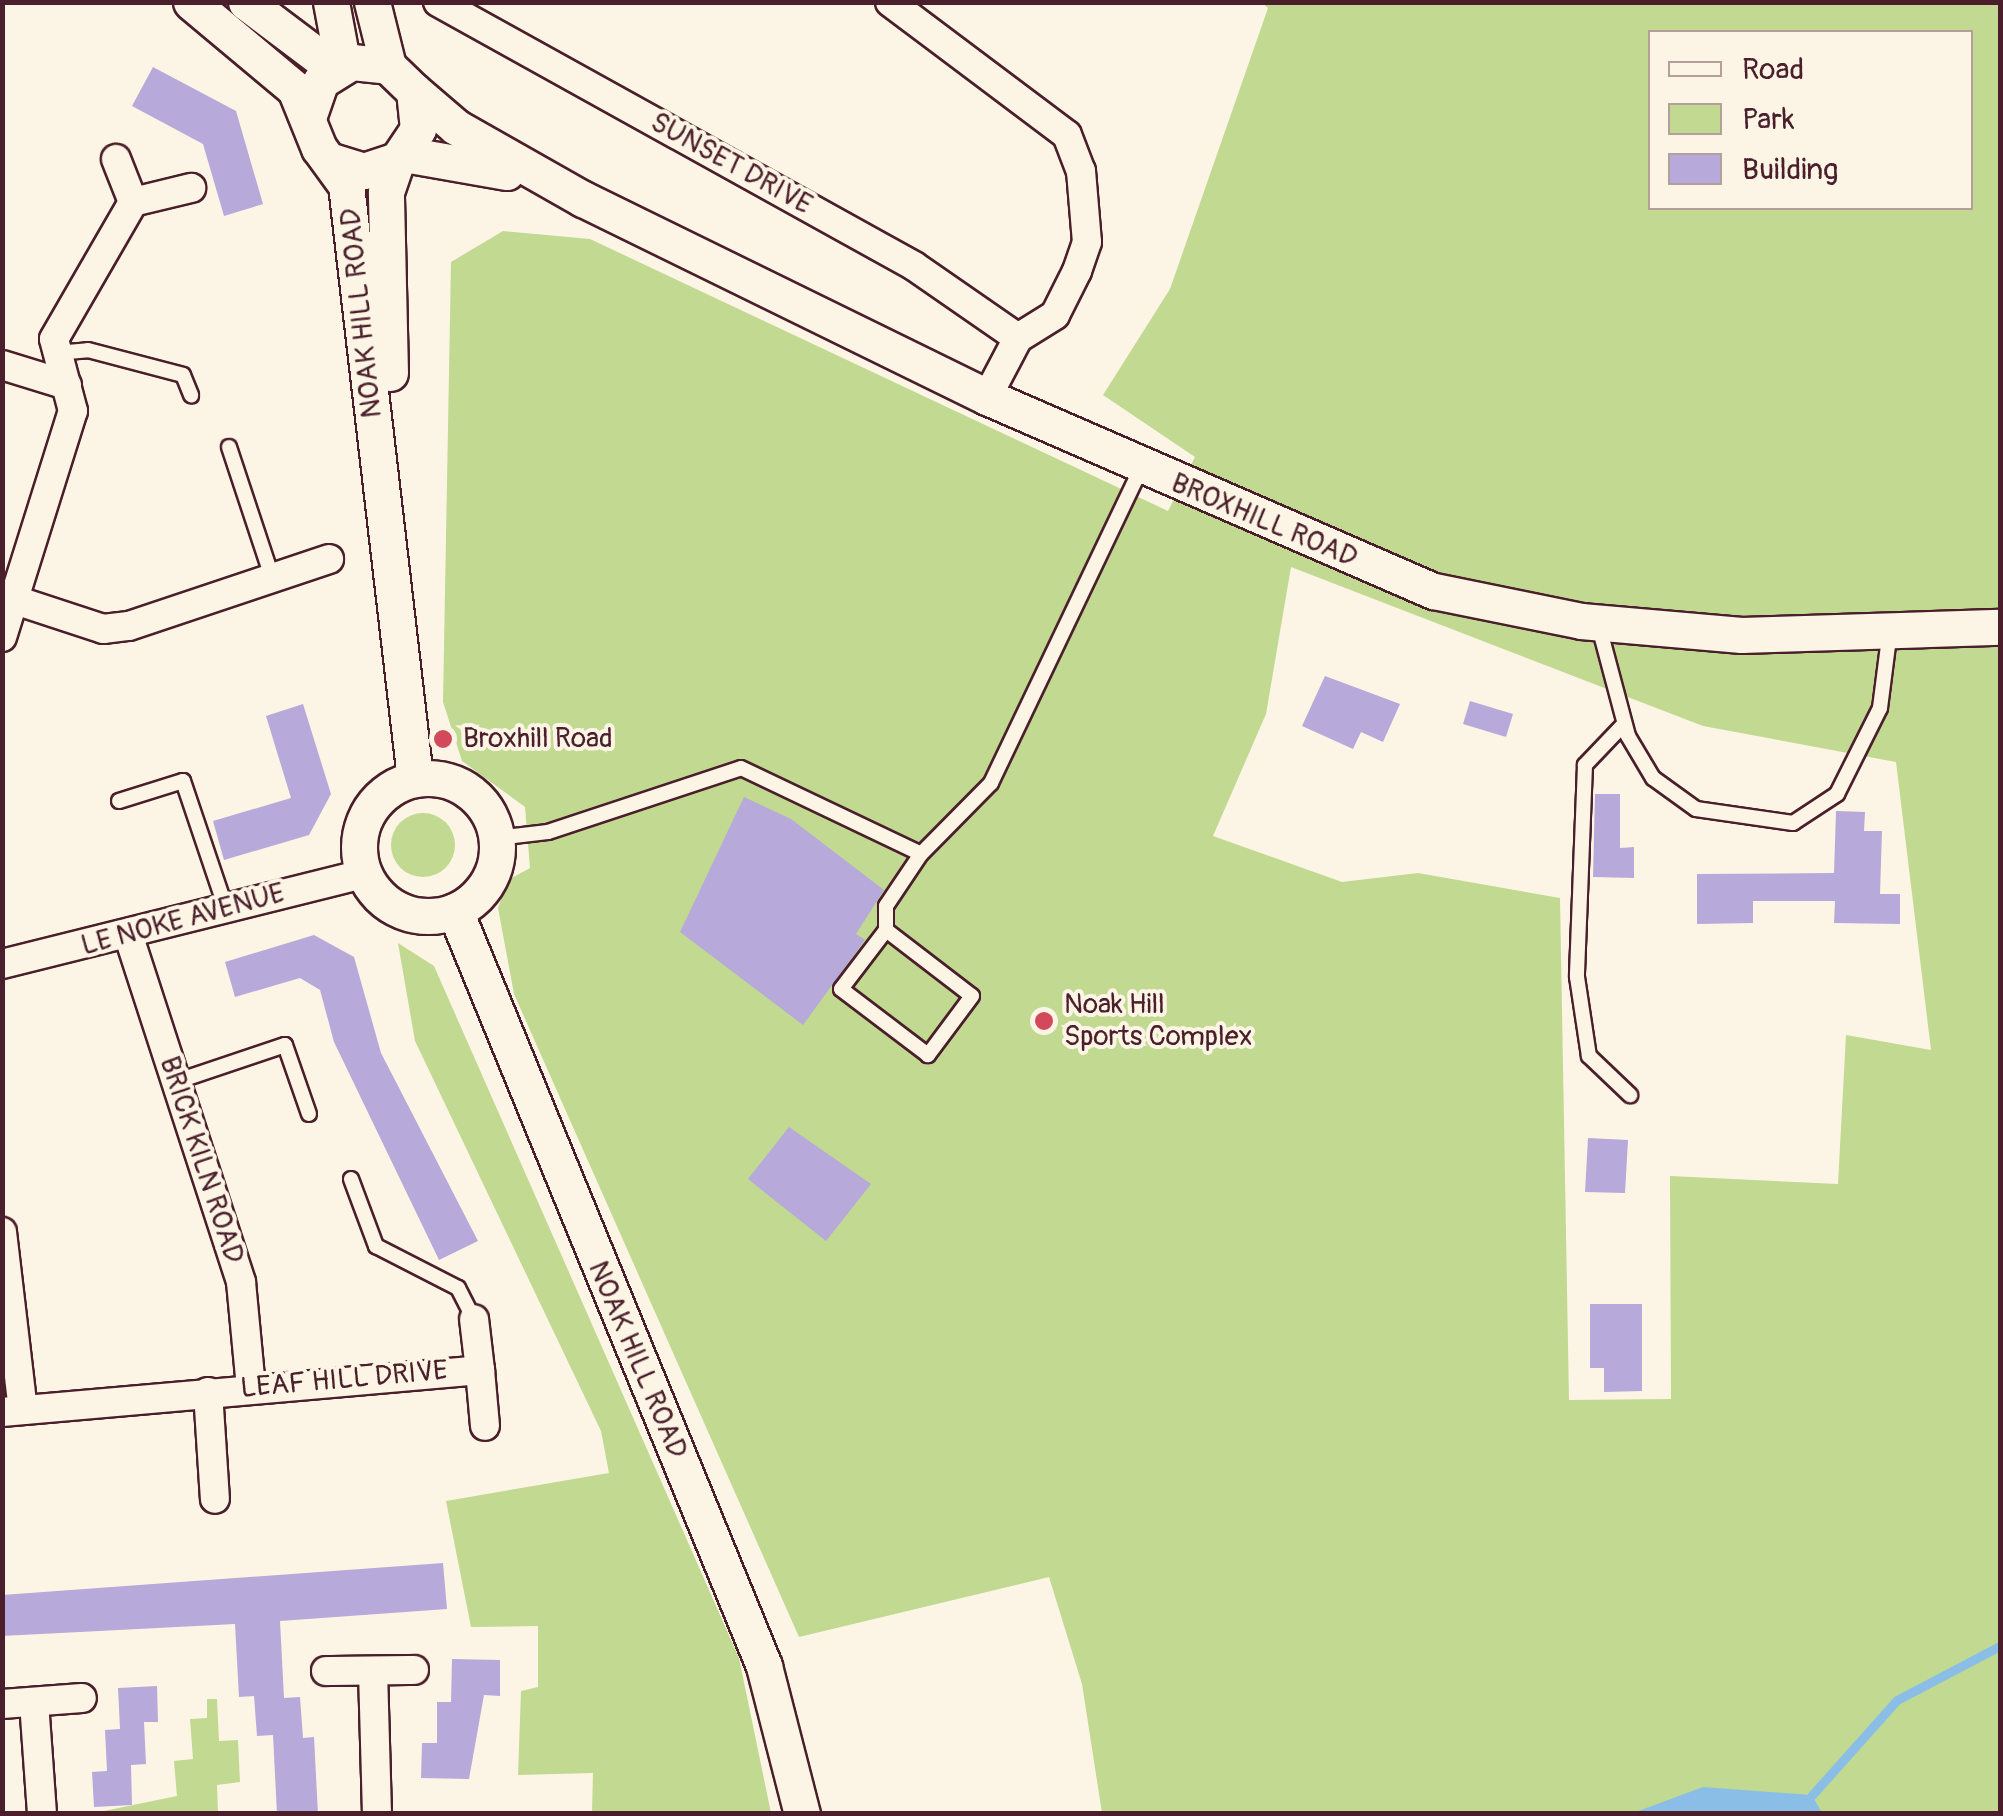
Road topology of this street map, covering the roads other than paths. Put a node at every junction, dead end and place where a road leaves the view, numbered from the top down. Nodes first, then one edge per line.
1 (192, 2) edge
2 (246, 2) edge
3 (331, 2) edge
4 (372, 2) edge
5 (438, 2) edge
6 (890, 2) edge
7 (388, 66) junction
8 (339, 67) junction
9 (414, 91) junction
10 (309, 115) junction
11 (400, 157) junction
12 (116, 159) dead end
13 (332, 161) junction
14 (191, 188) dead end
15 (582, 198) junction
16 (132, 202) junction
17 (1018, 338) junction
18 (55, 353) junction
19 (2, 364) edge
20 (68, 385) junction
21 (191, 395) dead end
22 (987, 397) junction
23 (228, 446) dead end
24 (381, 469) junction
25 (1141, 469) junction
26 (330, 559) dead end
27 (272, 578) junction
28 (15, 600) junction
29 (1598, 622) junction
30 (2000, 627) edge
31 (1890, 630) junction
32 (2, 637) edge
33 (1624, 724) junction
34 (416, 778) junction
35 (118, 802) dead end
36 (497, 838) junction
37 (921, 854) junction
38 (363, 874) junction
39 (225, 906) junction
40 (455, 911) junction
41 (886, 930) junction
42 (129, 937) junction
43 (2, 964) edge
44 (175, 1082) junction
45 (1630, 1096) dead end
46 (310, 1114) dead end
47 (351, 1179) dead end
48 (2, 1232) edge
49 (474, 1319) joint
50 (480, 1370) junction
51 (251, 1387) junction
52 (208, 1392) junction
53 (13, 1410) edge
54 (485, 1426) dead end
55 (215, 1499) dead end
56 (373, 1670) junction
57 (414, 1670) dead end
58 (326, 1671) dead end
59 (82, 1698) dead end
60 (34, 1702) junction
61 (2, 1704) edge
62 (42, 1814) edge
63 (377, 1814) edge
64 (802, 1814) edge

1 - 10 street, NOAK HILL ROAD
2 - 8 street
3 - 8 street
4 - 7 street
5 - 17 street, SUNSET DRIVE
6 - 17 street
7 - 8 street
7 - 9 street
8 - 10 street
9 - 11 street, NOAK HILL ROAD
9 - 15 street, BROXHILL ROAD
10 - 13 street, NOAK HILL ROAD
11 - 13 street, NOAK HILL ROAD
11 - 15 street, BROXHILL ROAD
11 - 24 street, NOAK HILL ROAD
12 - 16 street
13 - 24 street, NOAK HILL ROAD
14 - 16 street
15 - 22 street, BROXHILL ROAD
16 - 18 street
17 - 22 street
18 - 20 street
18 - 21 lane
19 - 20 street
20 - 28 street
22 - 25 street, BROXHILL ROAD
23 - 27 lane
24 - 34 street, NOAK HILL ROAD
25 - 29 street, BROXHILL ROAD
25 - 37 lane
26 - 27 street
27 - 28 street
28 - 32 street
29 - 31 street, BROXHILL ROAD
29 - 33 lane
30 - 31 street, BROXHILL ROAD
31 - 33 lane
33 - 45 lane
34 - 36 street
34 - 38 street
35 - 39 lane
36 - 37 lane
36 - 40 street
37 - 41 lane
38 - 39 street, LE NOKE AVENUE
38 - 40 street
39 - 42 street, LE NOKE AVENUE
40 - 64 street, NOAK HILL ROAD
41 - 41 lane
42 - 43 street, LE NOKE AVENUE
42 - 44 street, BRICK KILN ROAD
44 - 46 lane
44 - 51 street, BRICK KILN ROAD
47 - 49 lane
48 - 53 street
49 - 50 street, LEAF HILL DRIVE
50 - 51 street, LEAF HILL DRIVE
50 - 54 street, LEAF HILL DRIVE
51 - 52 street, LEAF HILL DRIVE
52 - 53 street, LEAF HILL DRIVE
52 - 55 street, LEAF HILL DRIVE
56 - 57 street
56 - 58 street
56 - 63 street
59 - 60 street
60 - 61 street
60 - 62 street

